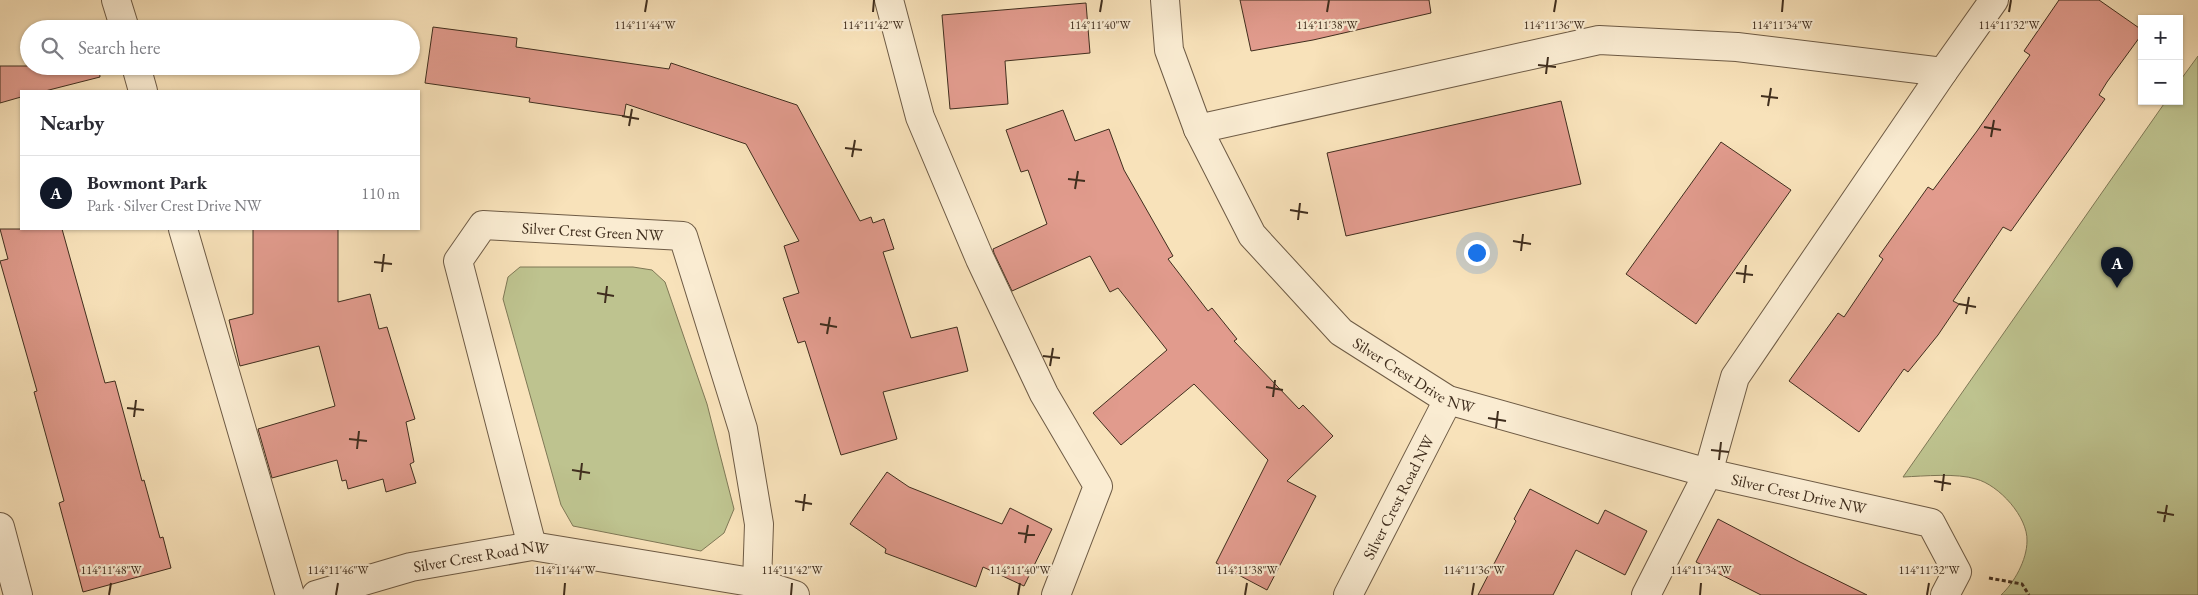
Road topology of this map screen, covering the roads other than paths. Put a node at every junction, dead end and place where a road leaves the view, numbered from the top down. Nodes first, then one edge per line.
1 (116, 0) edge
2 (889, 0) edge
3 (1165, 0) edge
4 (1994, 0) edge
5 (122, 20) edge
6 (1943, 72) junction
7 (139, 75) edge
8 (143, 90) edge
9 (1198, 130) junction
10 (183, 230) edge
11 (1448, 400) junction
12 (1708, 473) junction
13 (0, 527) edge
14 (532, 546) junction
15 (756, 583) junction
16 (1951, 584) edge
17 (18, 595) edge
18 (290, 595) edge
19 (316, 595) edge
20 (795, 595) edge
21 (1056, 595) edge
22 (1348, 595) edge
23 (1646, 595) edge

1 - 5 street
2 - 21 street
3 - 9 street, Silver Crest Drive NW
4 - 6 street
6 - 9 street
6 - 12 street
7 - 8 street
9 - 11 street, Silver Crest Drive NW
10 - 18 street
11 - 12 street, Silver Crest Drive NW
11 - 22 street, Silver Crest Road NW
12 - 16 street, Silver Crest Drive NW
12 - 23 street
13 - 17 street
14 - 15 street, Silver Crest Road NW
14 - 15 street, Silver Crest Green NW
14 - 19 street, Silver Crest Road NW
15 - 20 street, Silver Crest Road NW

